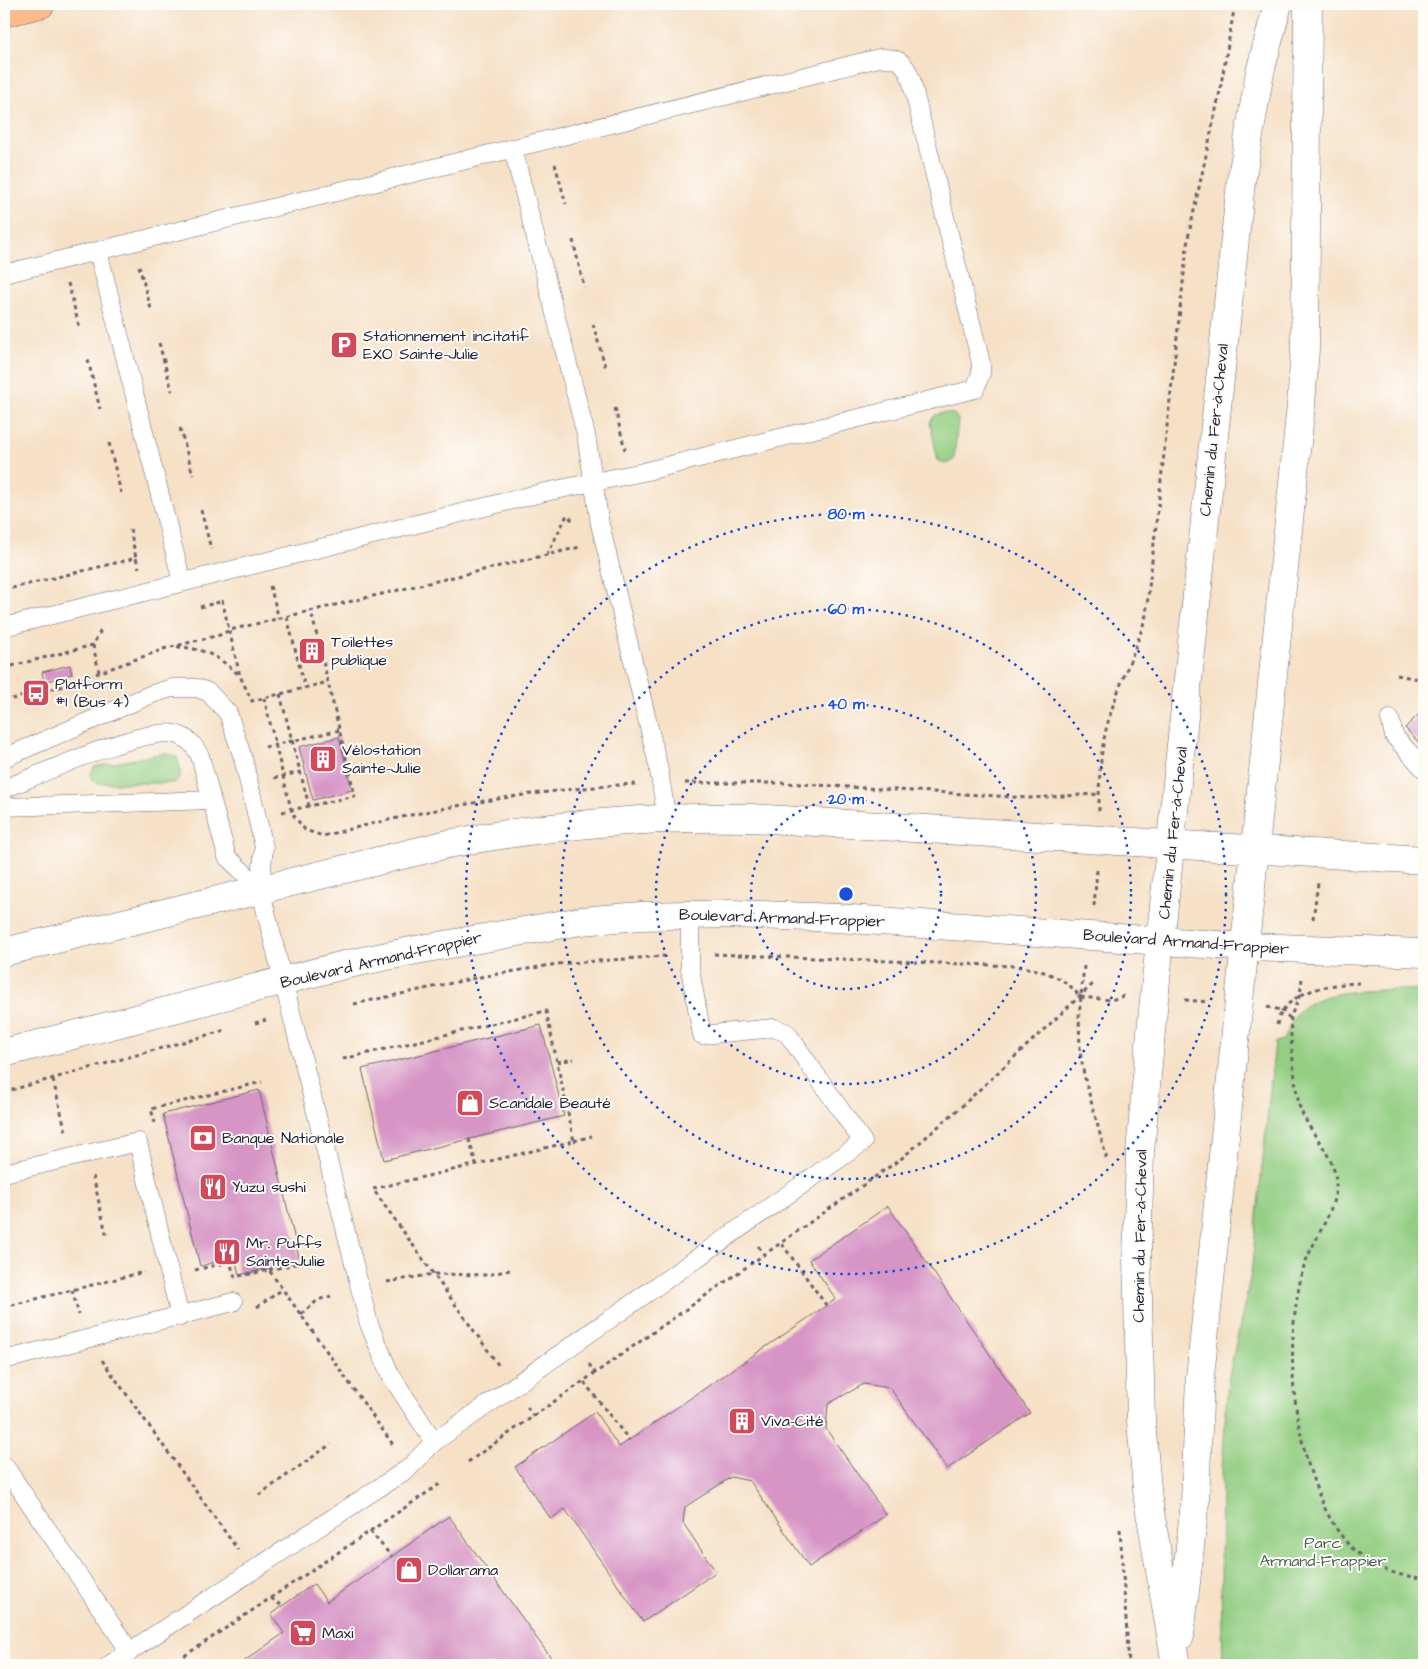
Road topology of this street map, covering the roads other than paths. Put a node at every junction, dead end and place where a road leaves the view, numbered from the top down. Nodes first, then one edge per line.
1 (41, 4) edge
2 (1278, 4) edge
3 (1308, 4) edge
4 (4, 13) edge
5 (513, 149) junction
6 (98, 251) junction
7 (4, 274) edge
8 (593, 482) junction
9 (182, 582) junction
10 (4, 627) edge
11 (1390, 719) dead end
12 (4, 758) edge
13 (1424, 769) edge
14 (4, 789) edge
15 (212, 800) junction
16 (4, 807) edge
17 (667, 819) junction
18 (1172, 844) junction
19 (1255, 850) junction
20 (1424, 860) edge
21 (260, 888) junction
22 (690, 914) junction
23 (1161, 941) junction
24 (1246, 947) junction
25 (4, 952) edge
26 (1424, 953) edge
27 (282, 982) junction
28 (4, 1053) edge
29 (4, 1173) edge
30 (233, 1302) dead end
31 (180, 1316) junction
32 (4, 1360) edge
33 (434, 1442) junction
34 (4, 1465) edge
35 (130, 1652) junction
36 (109, 1665) edge
37 (1176, 1665) edge

1 - 4 highway
2 - 18 street, Chemin du Fer-à-Cheval
3 - 19 street, Chemin du Fer-à-Cheval
5 - 6 lane
5 - 8 lane
5 - 8 lane
6 - 7 lane
6 - 9 lane
8 - 9 lane
8 - 17 lane
9 - 10 lane
11 - 13 lane
12 - 21 lane
14 - 15 lane
15 - 16 lane
15 - 21 lane
17 - 18 street
17 - 21 street
18 - 19 street
18 - 23 street, Chemin du Fer-à-Cheval
19 - 20 street
19 - 24 street, Chemin du Fer-à-Cheval
21 - 25 street
21 - 27 lane
22 - 23 street, Boulevard Armand-Frappier
22 - 27 street, Boulevard Armand-Frappier
22 - 33 lane
23 - 24 street, Boulevard Armand-Frappier
23 - 37 street, Chemin du Fer-à-Cheval
24 - 26 street, Boulevard Armand-Frappier
24 - 37 street, Chemin du Fer-à-Cheval
27 - 28 street, Boulevard Armand-Frappier
27 - 33 lane
29 - 31 lane
30 - 31 lane
31 - 32 lane
33 - 35 lane
34 - 35 lane
35 - 36 lane

